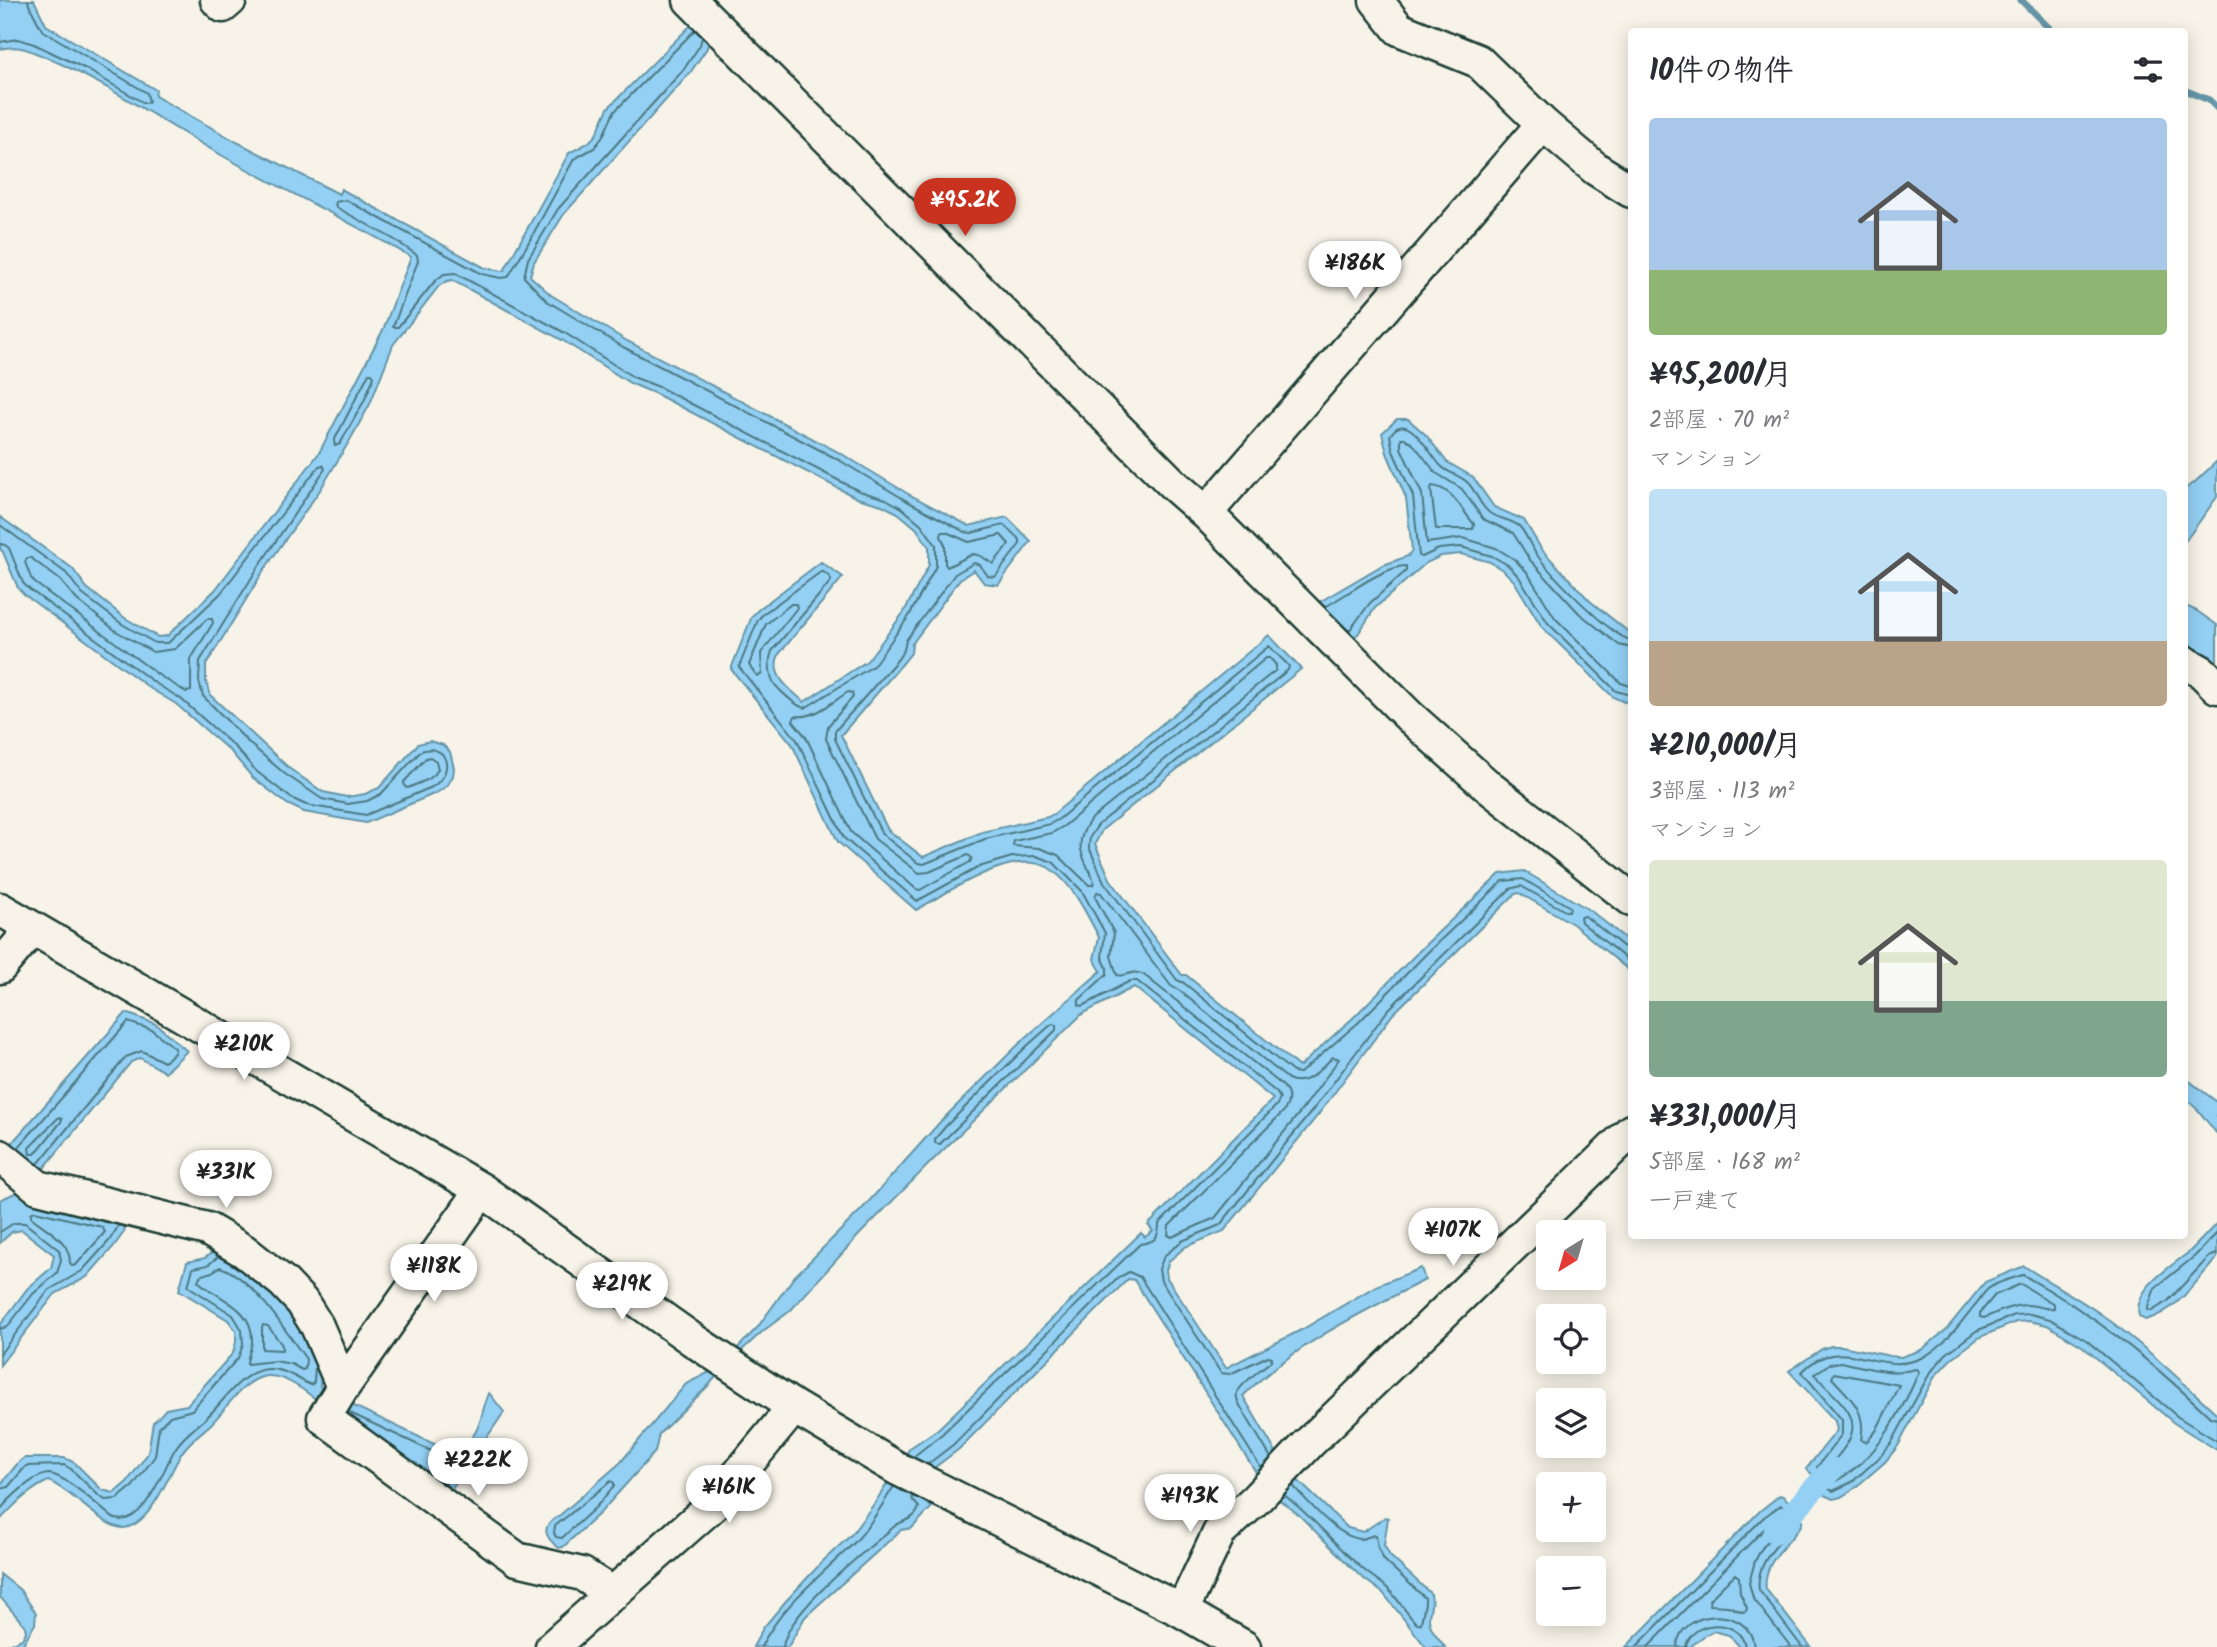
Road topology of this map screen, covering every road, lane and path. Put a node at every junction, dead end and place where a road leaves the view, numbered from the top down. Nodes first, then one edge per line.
1 (217, 0) edge
2 (230, 0) edge
3 (691, 0) edge
4 (1376, 0) edge
5 (1543, 124) junction
6 (1628, 189) edge
7 (1206, 513) junction
8 (2188, 664) edge
9 (2217, 687) edge
10 (1628, 897) edge
11 (0, 909) edge
12 (33, 928) junction
13 (0, 967) edge
14 (1628, 1133) edge
15 (0, 1156) edge
16 (482, 1190) junction
17 (343, 1387) junction
18 (794, 1407) junction
19 (613, 1594) junction
20 (1182, 1611) junction
21 (552, 1647) edge
22 (1244, 1647) edge

1 - 2 street
3 - 7 street
4 - 5 street
5 - 6 street
5 - 7 street
7 - 10 street
8 - 9 street
11 - 12 street
12 - 13 street
12 - 16 street
14 - 20 street
15 - 17 street
16 - 17 street
16 - 18 street
17 - 19 street
18 - 19 street
18 - 20 street
19 - 21 street
20 - 22 street

